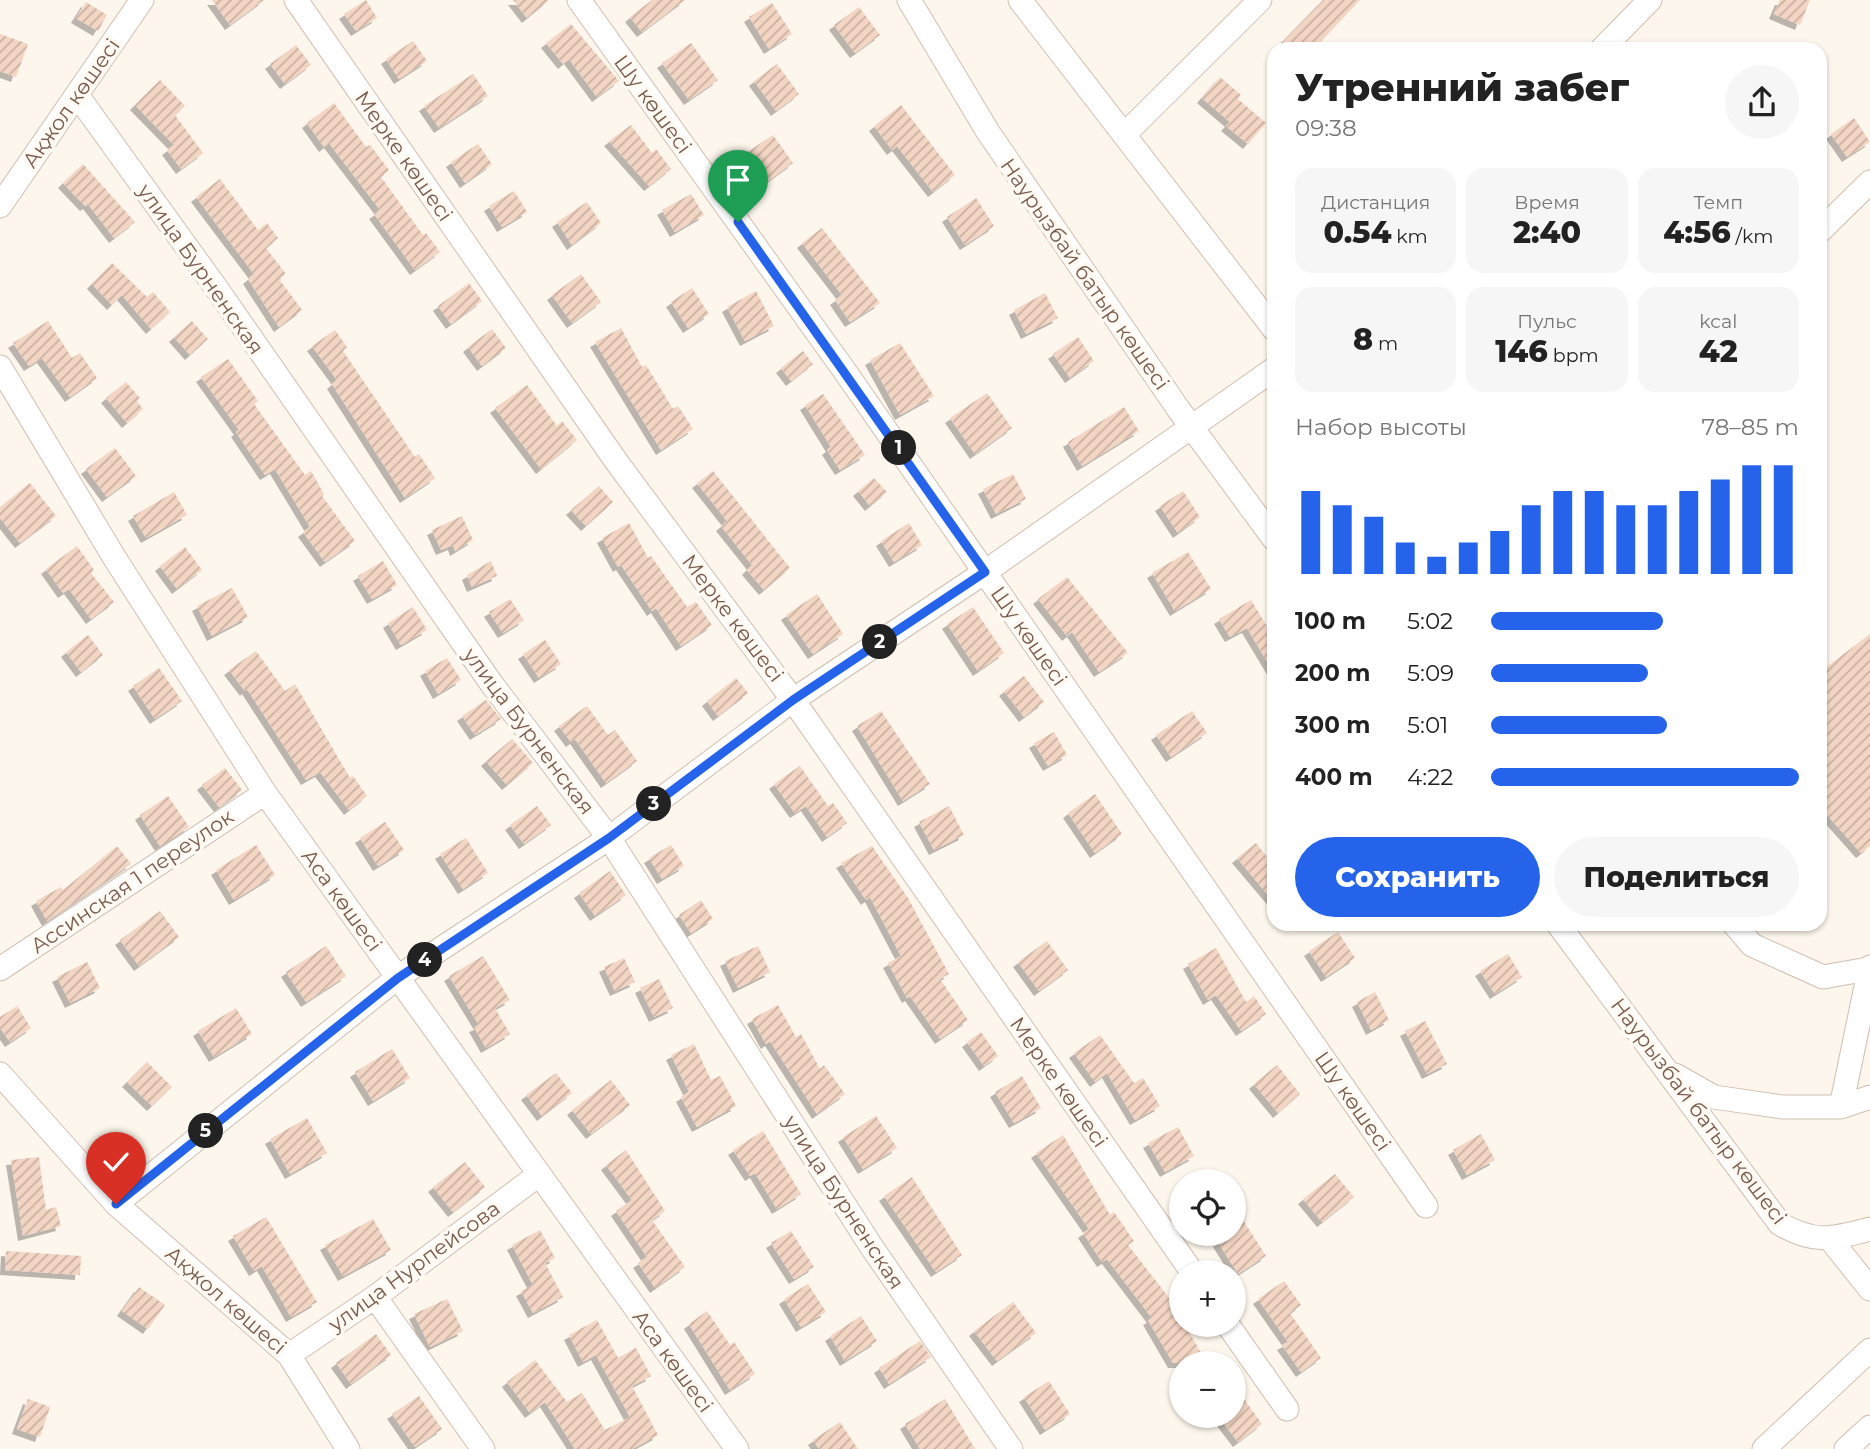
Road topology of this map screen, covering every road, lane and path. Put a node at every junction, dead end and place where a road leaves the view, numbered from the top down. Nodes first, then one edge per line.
1 (142, 0) edge
2 (296, 0) edge
3 (579, 0) edge
4 (909, 0) edge
5 (1020, 0) edge
6 (1260, 0) edge
7 (1650, 0) edge
8 (1609, 42) edge
9 (77, 95) junction
10 (1124, 135) junction
11 (1870, 183) edge
12 (0, 205) edge
13 (1827, 224) edge
14 (1267, 320) edge
15 (0, 367) edge
16 (1267, 374) edge
17 (1191, 427) junction
18 (1267, 530) edge
19 (985, 572) junction
20 (793, 700) junction
21 (265, 793) junction
22 (609, 838) junction
23 (1564, 931) edge
24 (1740, 931) edge
25 (1869, 968) edge
26 (0, 969) edge
27 (398, 978) junction
28 (1666, 1070) junction
29 (0, 1074) edge
30 (1870, 1097) edge
31 (1841, 1107) junction
32 (537, 1176) junction
33 (116, 1204) junction
34 (1426, 1206) dead end
35 (1870, 1229) edge
36 (1830, 1240) junction
37 (1184, 1260) edge
38 (1870, 1289) edge
39 (375, 1297) junction
40 (1236, 1337) edge
41 (1870, 1350) edge
42 (289, 1354) junction
43 (1287, 1409) dead end
44 (1870, 1426) edge
45 (348, 1449) edge
46 (483, 1449) edge
47 (737, 1449) edge
48 (1011, 1449) edge
49 (1764, 1449) edge
50 (1846, 1449) edge

1 - 9 street, Ақжол көшесі
2 - 20 street, Мерке көшесі
3 - 19 street, Шу көшесі
4 - 17 street, Наурызбай батыр көшесі
5 - 10 street
6 - 10 street
7 - 8 street
9 - 12 street, Ақжол көшесі
9 - 22 street, улица Бурненская
10 - 14 street
11 - 13 street
15 - 21 street, Аса көшесі
16 - 17 street
17 - 18 street, Наурызбай батыр көшесі
17 - 19 street
19 - 20 street
19 - 34 street, Шу көшесі
20 - 22 street
20 - 37 street, Мерке көшесі
21 - 26 street, Ассинская 1 переулок
21 - 27 street, Аса көшесі
22 - 27 street
22 - 48 street, улица Бурненская
23 - 28 street, Наурызбай батыр көшесі
24 - 25 street
25 - 31 street
27 - 32 street, Аса көшесі
27 - 33 street
28 - 31 street
28 - 36 street, Наурызбай батыр көшесі
29 - 33 street, Ақжол көшесі
30 - 31 street
32 - 39 street, улица Нурпейсова
32 - 47 street, Аса көшесі
33 - 42 street, Ақжол көшесі
35 - 36 street, Наурызбай батыр көшесі
36 - 38 street
39 - 42 street, улица Нурпейсова
39 - 46 street
40 - 43 street
41 - 49 street
42 - 45 street, Ақжол көшесі
44 - 50 street

